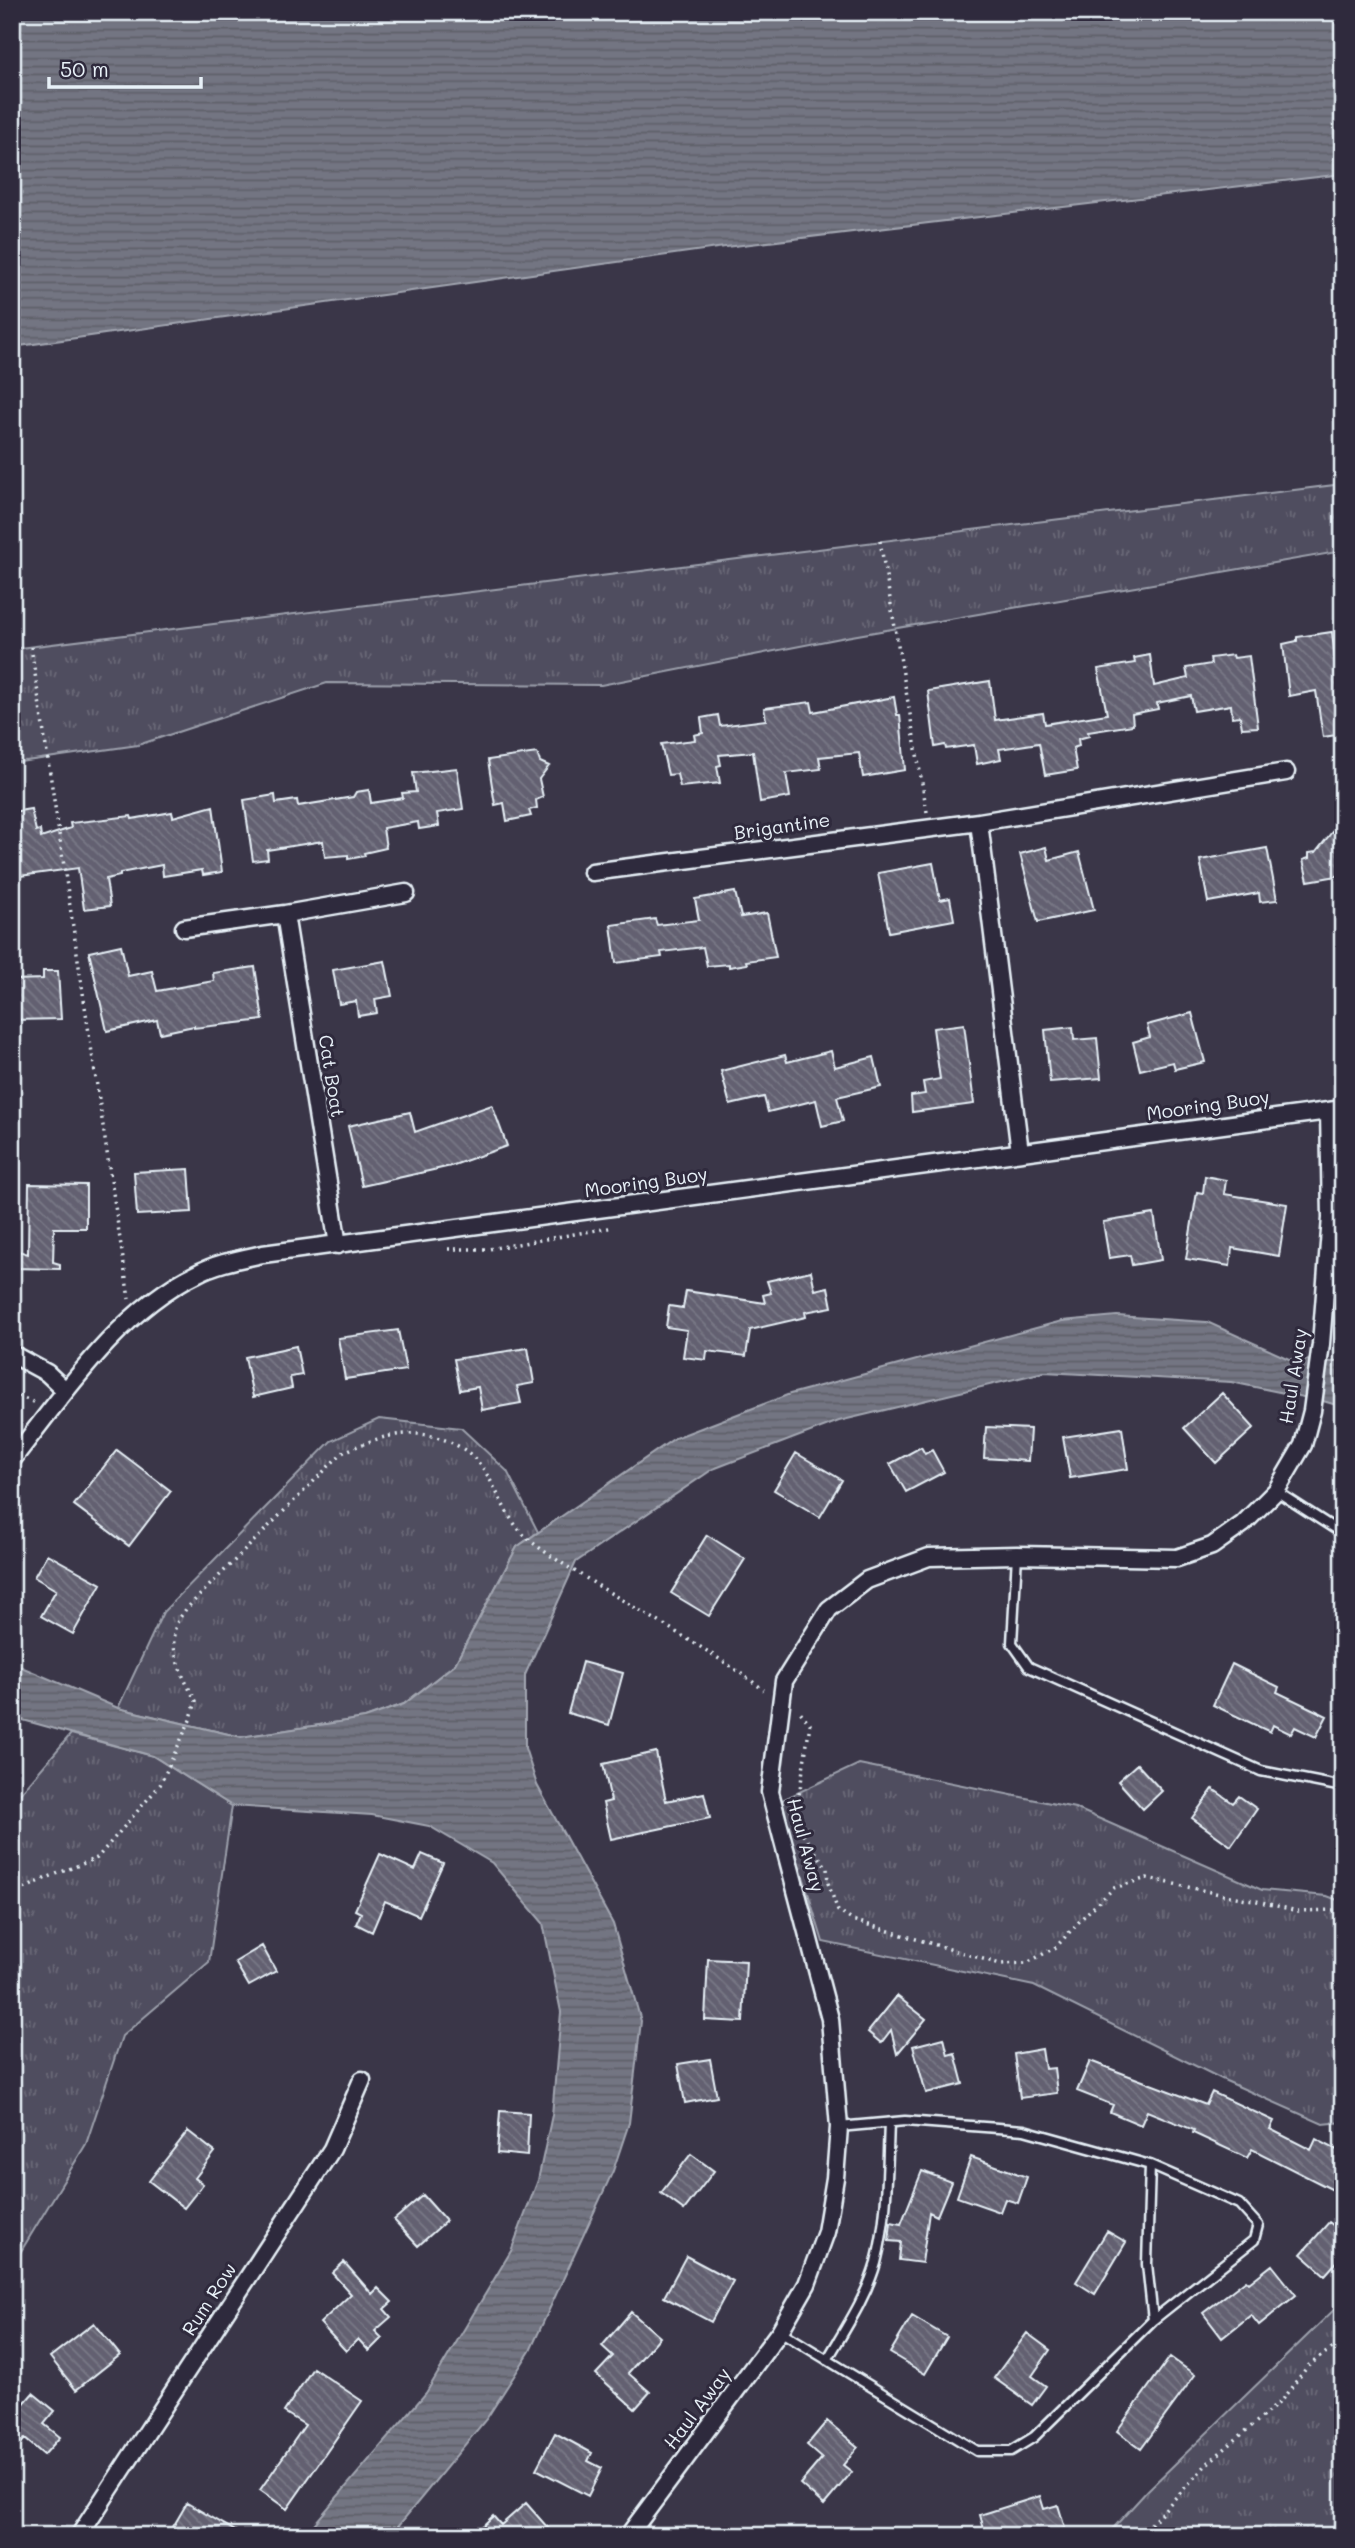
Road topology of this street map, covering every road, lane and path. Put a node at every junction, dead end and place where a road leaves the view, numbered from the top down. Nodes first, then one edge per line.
1 (880, 541) dead end
2 (1343, 548) edge
3 (1343, 559) edge
4 (32, 646) dead end
5 (1286, 772) dead end
6 (979, 822) junction
7 (930, 827) junction
8 (592, 872) dead end
9 (406, 893) dead end
10 (285, 914) junction
11 (184, 928) dead end
12 (1336, 1110) edge
13 (1020, 1152) junction
14 (617, 1226) dead end
15 (338, 1245) junction
16 (440, 1249) dead end
17 (132, 1319) junction
18 (12, 1354) edge
19 (65, 1390) junction
20 (12, 1460) edge
21 (1276, 1491) junction
22 (1343, 1534) edge
23 (1017, 1555) junction
24 (782, 1702) junction
25 (1343, 1787) edge
26 (12, 1895) edge
27 (1343, 1912) edge
28 (362, 2080) dead end
29 (889, 2123) junction
30 (839, 2127) junction
31 (1150, 2165) junction
32 (1153, 2320) junction
33 (780, 2331) junction
34 (1343, 2340) edge
35 (827, 2360) junction
36 (79, 2536) edge
37 (628, 2536) edge
38 (1143, 2536) edge

1 - 7 path
2 - 3 path
4 - 17 path
5 - 6 street, Brigantine
6 - 7 street, Brigantine
6 - 13 street
7 - 8 street, Brigantine
9 - 10 street
10 - 11 street
10 - 15 street, Cat Boat
12 - 13 street, Mooring Buoy
12 - 21 street, Haul Away
13 - 15 street, Mooring Buoy
14 - 16 path
15 - 17 street, Mooring Buoy
17 - 19 street, Mooring Buoy
18 - 19 street
19 - 20 street, Mooring Buoy
21 - 22 lane
21 - 23 street, Haul Away
23 - 24 street, Haul Away
23 - 25 lane
24 - 26 path
24 - 27 path
24 - 30 street, Haul Away
28 - 36 street, Rum Row
29 - 30 lane
29 - 31 lane
29 - 35 lane
30 - 33 street, Haul Away
31 - 32 lane
31 - 32 lane
32 - 35 lane
33 - 35 lane
33 - 37 street, Haul Away
34 - 38 path

